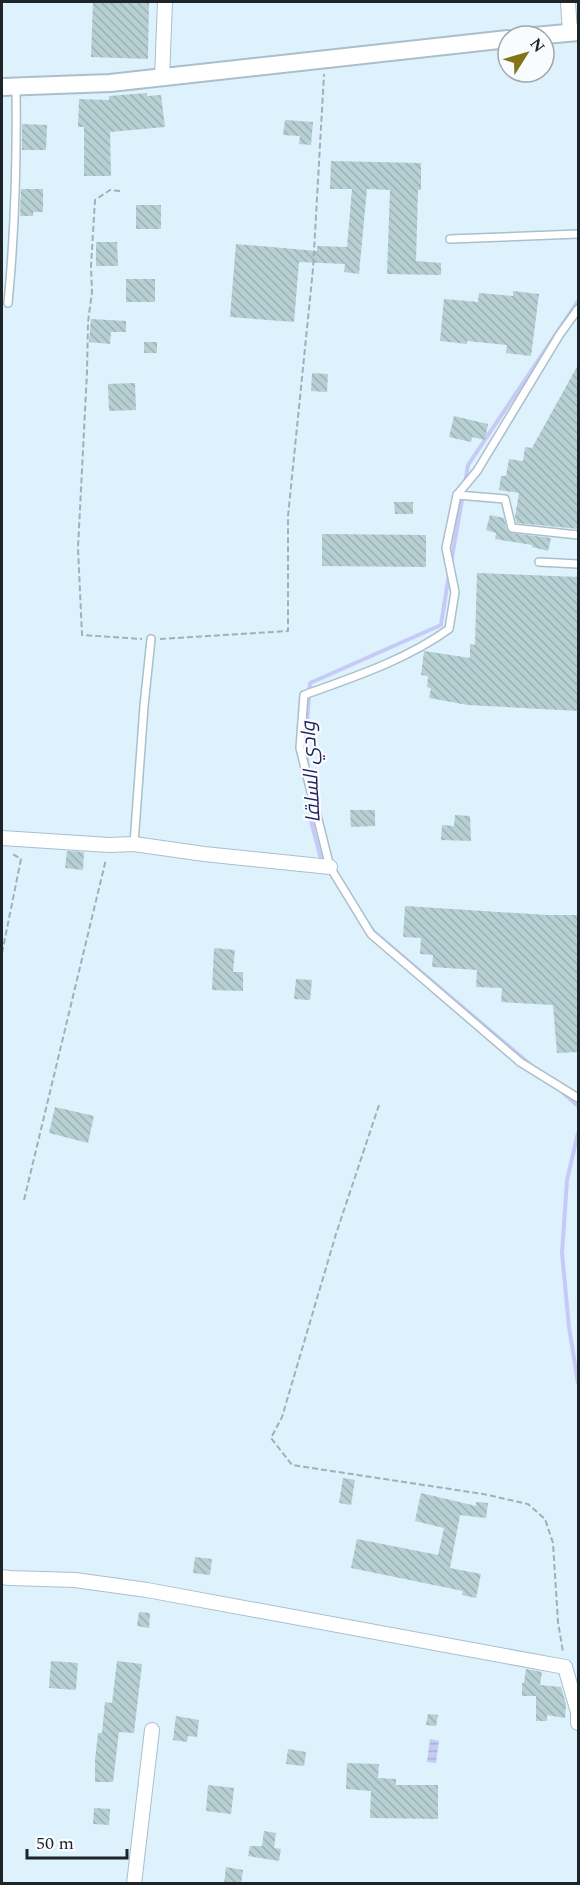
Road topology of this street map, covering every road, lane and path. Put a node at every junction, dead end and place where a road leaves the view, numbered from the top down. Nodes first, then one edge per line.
1 (165, 2) edge
2 (568, 2) edge
3 (574, 32) edge
4 (556, 34) edge
5 (496, 40) edge
6 (325, 59) junction
7 (162, 77) junction
8 (9, 87) edge
9 (120, 191) dead end
10 (579, 234) edge
11 (450, 239) dead end
12 (8, 303) dead end
13 (579, 309) edge
14 (456, 495) junction
15 (579, 535) edge
16 (539, 562) dead end
17 (579, 564) edge
18 (151, 639) junction
19 (2, 838) edge
20 (134, 844) junction
21 (109, 845) junction
22 (11, 853) dead end
23 (330, 867) junction
24 (2, 953) edge
25 (579, 1098) edge
26 (379, 1105) dead end
27 (24, 1200) dead end
28 (2, 1576) edge
29 (565, 1667) junction
30 (579, 1723) edge
31 (152, 1730) dead end
32 (134, 1884) edge

1 - 7 street
2 - 3 street
3 - 4 street
5 - 6 street
6 - 7 street
6 - 18 path
7 - 8 street
8 - 12 lane
9 - 18 path
10 - 11 lane
13 - 14 lane
14 - 15 lane
14 - 23 lane
16 - 17 lane
18 - 20 lane
19 - 21 street
20 - 21 street
20 - 23 street
21 - 27 path
22 - 24 path
23 - 25 lane
26 - 29 path
28 - 29 street
29 - 30 street
31 - 32 street

